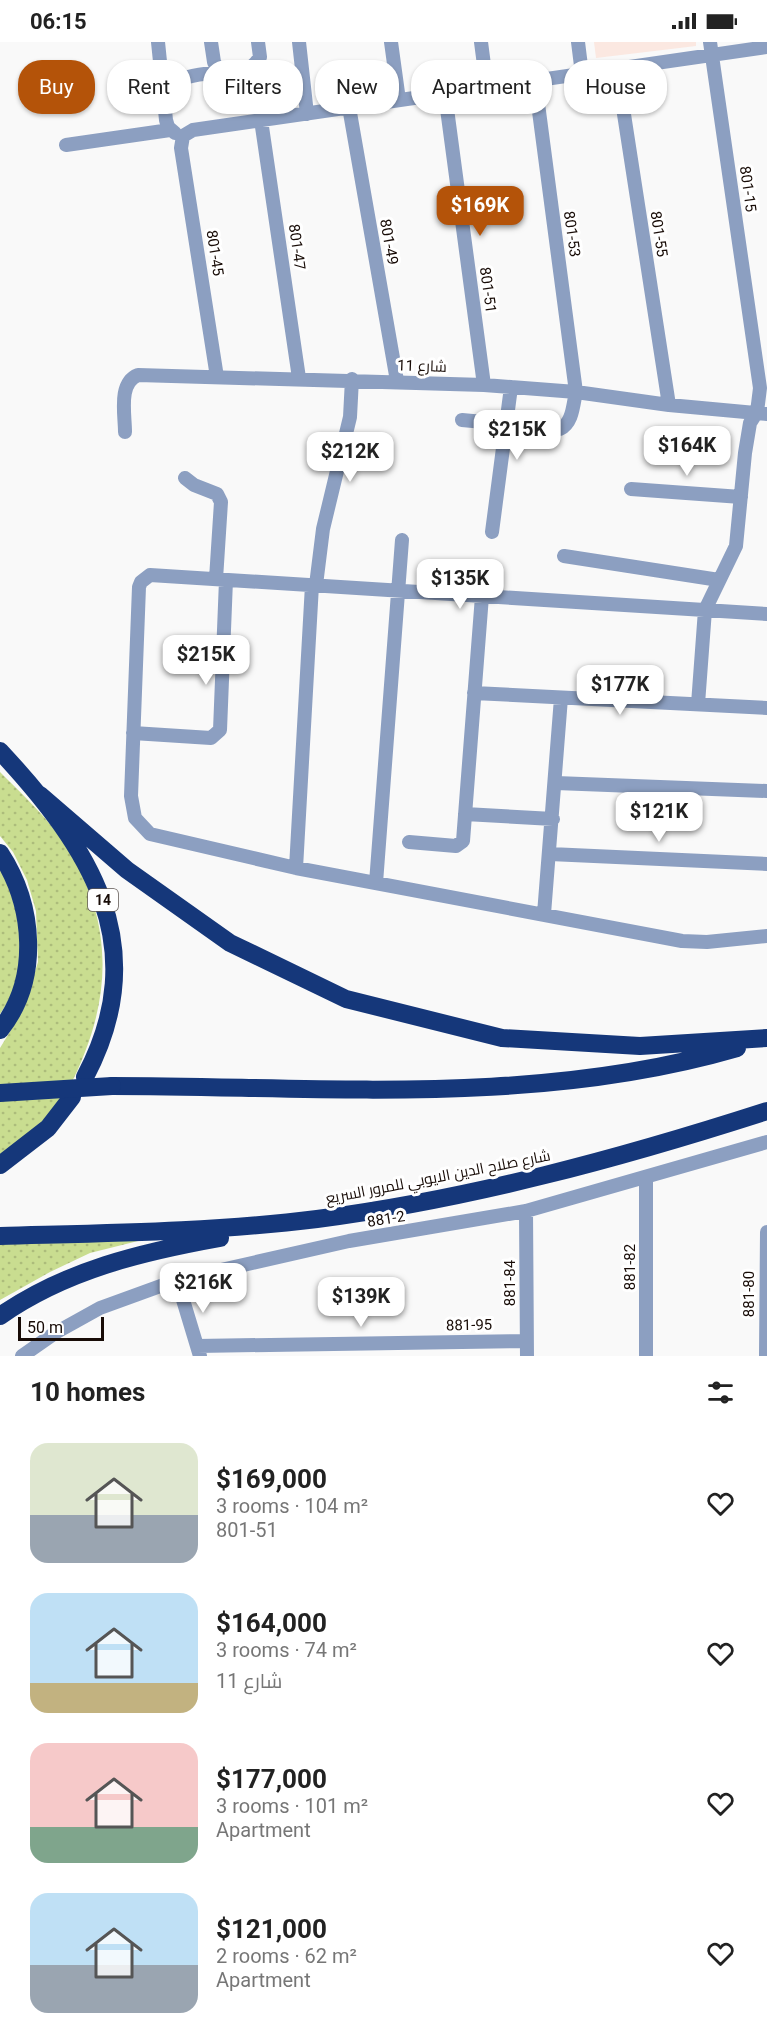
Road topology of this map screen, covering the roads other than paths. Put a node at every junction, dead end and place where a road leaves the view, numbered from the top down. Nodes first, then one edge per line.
1 (158, 42) edge
2 (211, 42) edge
3 (258, 42) edge
4 (299, 42) edge
5 (391, 42) edge
6 (481, 42) edge
7 (578, 42) edge
8 (767, 47) edge
9 (711, 49) edge
10 (160, 60) edge
11 (214, 60) edge
12 (258, 60) edge
13 (393, 60) edge
14 (483, 60) edge
15 (580, 60) edge
16 (659, 60) edge
17 (411, 98) edge
18 (399, 100) edge
19 (315, 113) edge
20 (165, 114) edge
21 (307, 114) junction
22 (351, 114) edge
23 (448, 114) edge
24 (539, 114) edge
25 (623, 114) edge
26 (261, 120) junction
27 (176, 133) junction
28 (66, 145) dead end
29 (218, 377) junction
30 (299, 378) junction
31 (352, 379) junction
32 (397, 381) junction
33 (484, 385) junction
34 (511, 387) junction
35 (576, 392) junction
36 (669, 405) junction
37 (762, 413) edge
38 (462, 420) dead end
39 (506, 424) junction
40 (125, 432) dead end
41 (185, 478) dead end
42 (631, 489) dead end
43 (741, 497) junction
44 (492, 532) dead end
45 (402, 540) dead end
46 (564, 556) dead end
47 (221, 579) junction
48 (719, 580) junction
49 (314, 585) junction
50 (398, 590) junction
51 (482, 596) junction
52 (705, 610) junction
53 (767, 614) edge
54 (474, 693) junction
55 (561, 698) junction
56 (698, 704) junction
57 (767, 708) edge
58 (133, 733) junction
59 (0, 751) edge
60 (556, 783) junction
61 (767, 791) edge
62 (40, 795) junction
63 (465, 814) junction
64 (553, 819) junction
65 (409, 842) dead end
66 (0, 853) edge
67 (550, 854) junction
68 (767, 864) edge
69 (296, 868) junction
70 (376, 883) junction
71 (544, 914) junction
72 (767, 936) edge
73 (0, 1030) edge
74 (767, 1039) edge
75 (85, 1077) dead end
76 (0, 1093) edge
77 (72, 1097) dead end
78 (767, 1111) edge
79 (767, 1142) edge
80 (0, 1165) edge
81 (646, 1177) junction
82 (526, 1210) junction
83 (318, 1219) junction
84 (767, 1232) edge
85 (0, 1236) edge
86 (177, 1280) junction
87 (0, 1316) edge
88 (526, 1341) junction
89 (198, 1351) edge
90 (22, 1356) edge
91 (526, 1356) edge
92 (646, 1356) edge
93 (766, 1356) edge

1 - 10 street, 801-45
2 - 11 street
3 - 12 street
4 - 21 street
5 - 13 street
6 - 14 street
7 - 15 street
8 - 9 street
9 - 16 street
9 - 37 street, 801-15
17 - 18 street
19 - 21 street
20 - 27 street, 801-45
21 - 26 street
22 - 32 street, 801-49
23 - 33 street, 801-51
24 - 35 street, 801-53
25 - 36 street, 801-55
26 - 27 street
26 - 30 street, 801-47
27 - 28 street
27 - 29 street, 801-45
29 - 30 street, شارع 11
29 - 40 street, شارع 11
30 - 31 street, شارع 11
31 - 32 street, شارع 11
31 - 49 street
32 - 33 street, شارع 11
33 - 34 street, شارع 11
34 - 35 street, شارع 11
34 - 39 street
35 - 36 street, شارع 11
35 - 39 street
36 - 37 street, شارع 11
37 - 43 street, 801-15
38 - 39 street
39 - 44 street
41 - 47 street
42 - 43 street
43 - 48 street, 801-15
45 - 50 street
46 - 48 street
47 - 49 street
47 - 58 street
47 - 58 street
48 - 52 street, 801-15
49 - 50 street
49 - 69 street
50 - 51 street
50 - 70 street
51 - 52 street
51 - 54 street
52 - 53 street
52 - 56 street
54 - 55 street
54 - 63 street
55 - 56 street
55 - 60 street
56 - 57 street
58 - 69 street
59 - 62 highway, 14
60 - 61 street
60 - 64 street
62 - 74 highway
62 - 75 highway, 14
63 - 64 street
63 - 65 street
64 - 67 street
66 - 73 highway
67 - 68 street
67 - 71 street
69 - 70 street
70 - 71 street
71 - 72 street
74 - 76 highway, bridge
77 - 80 highway
78 - 83 highway, شارع صلاح الدين الايوبي للمرور السريع
79 - 81 street, 881-2
81 - 82 street, 881-2
81 - 92 street, 881-82
82 - 86 street, 881-2
82 - 88 street, 881-84
83 - 85 highway, شارع صلاح الدين الايوبي للمرور السريع
83 - 87 highway
84 - 93 street, 881-80
86 - 89 street
86 - 90 street, 881-2
88 - 89 street, 881-95
88 - 91 street, 881-84

